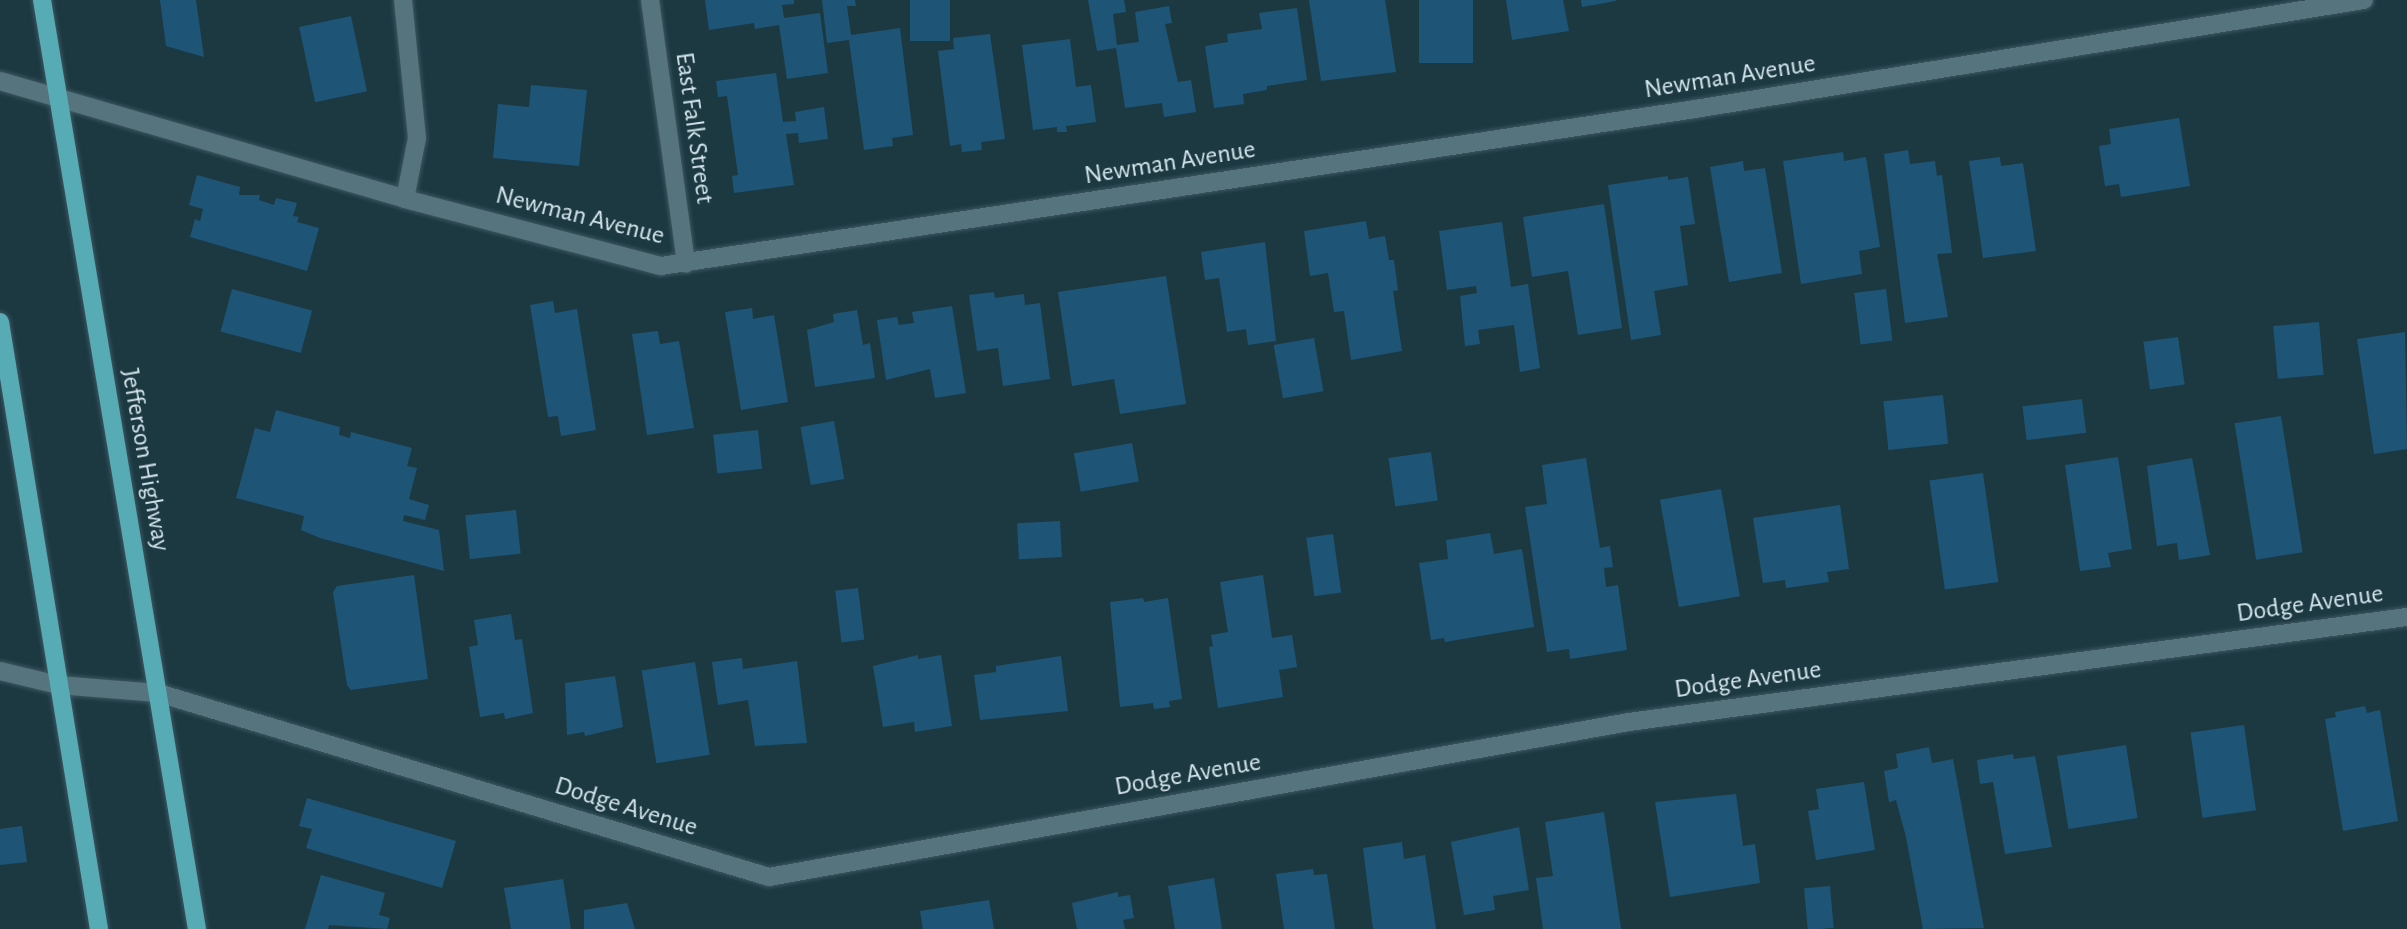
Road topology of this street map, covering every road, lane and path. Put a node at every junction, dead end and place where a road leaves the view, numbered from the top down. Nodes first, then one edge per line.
1 (42, 0) edge
2 (403, 0) edge
3 (650, 0) edge
4 (2364, 0) edge
5 (0, 81) edge
6 (57, 96) junction
7 (405, 199) junction
8 (686, 264) junction
9 (0, 322) edge
10 (2407, 617) edge
11 (0, 671) edge
12 (58, 685) junction
13 (158, 693) junction
14 (99, 929) edge
15 (197, 929) edge

1 - 6 main road, Jefferson Highway
2 - 7 street
3 - 8 street, East Falk Street
4 - 8 street, Newman Avenue
5 - 6 street, Newman Avenue
6 - 7 street, Newman Avenue
6 - 13 main road, Jefferson Highway
7 - 8 street, Newman Avenue
9 - 12 main road
10 - 13 street, Dodge Avenue
11 - 12 street, Dodge Avenue
12 - 13 street, Dodge Avenue
12 - 14 main road
13 - 15 main road, Jefferson Highway

